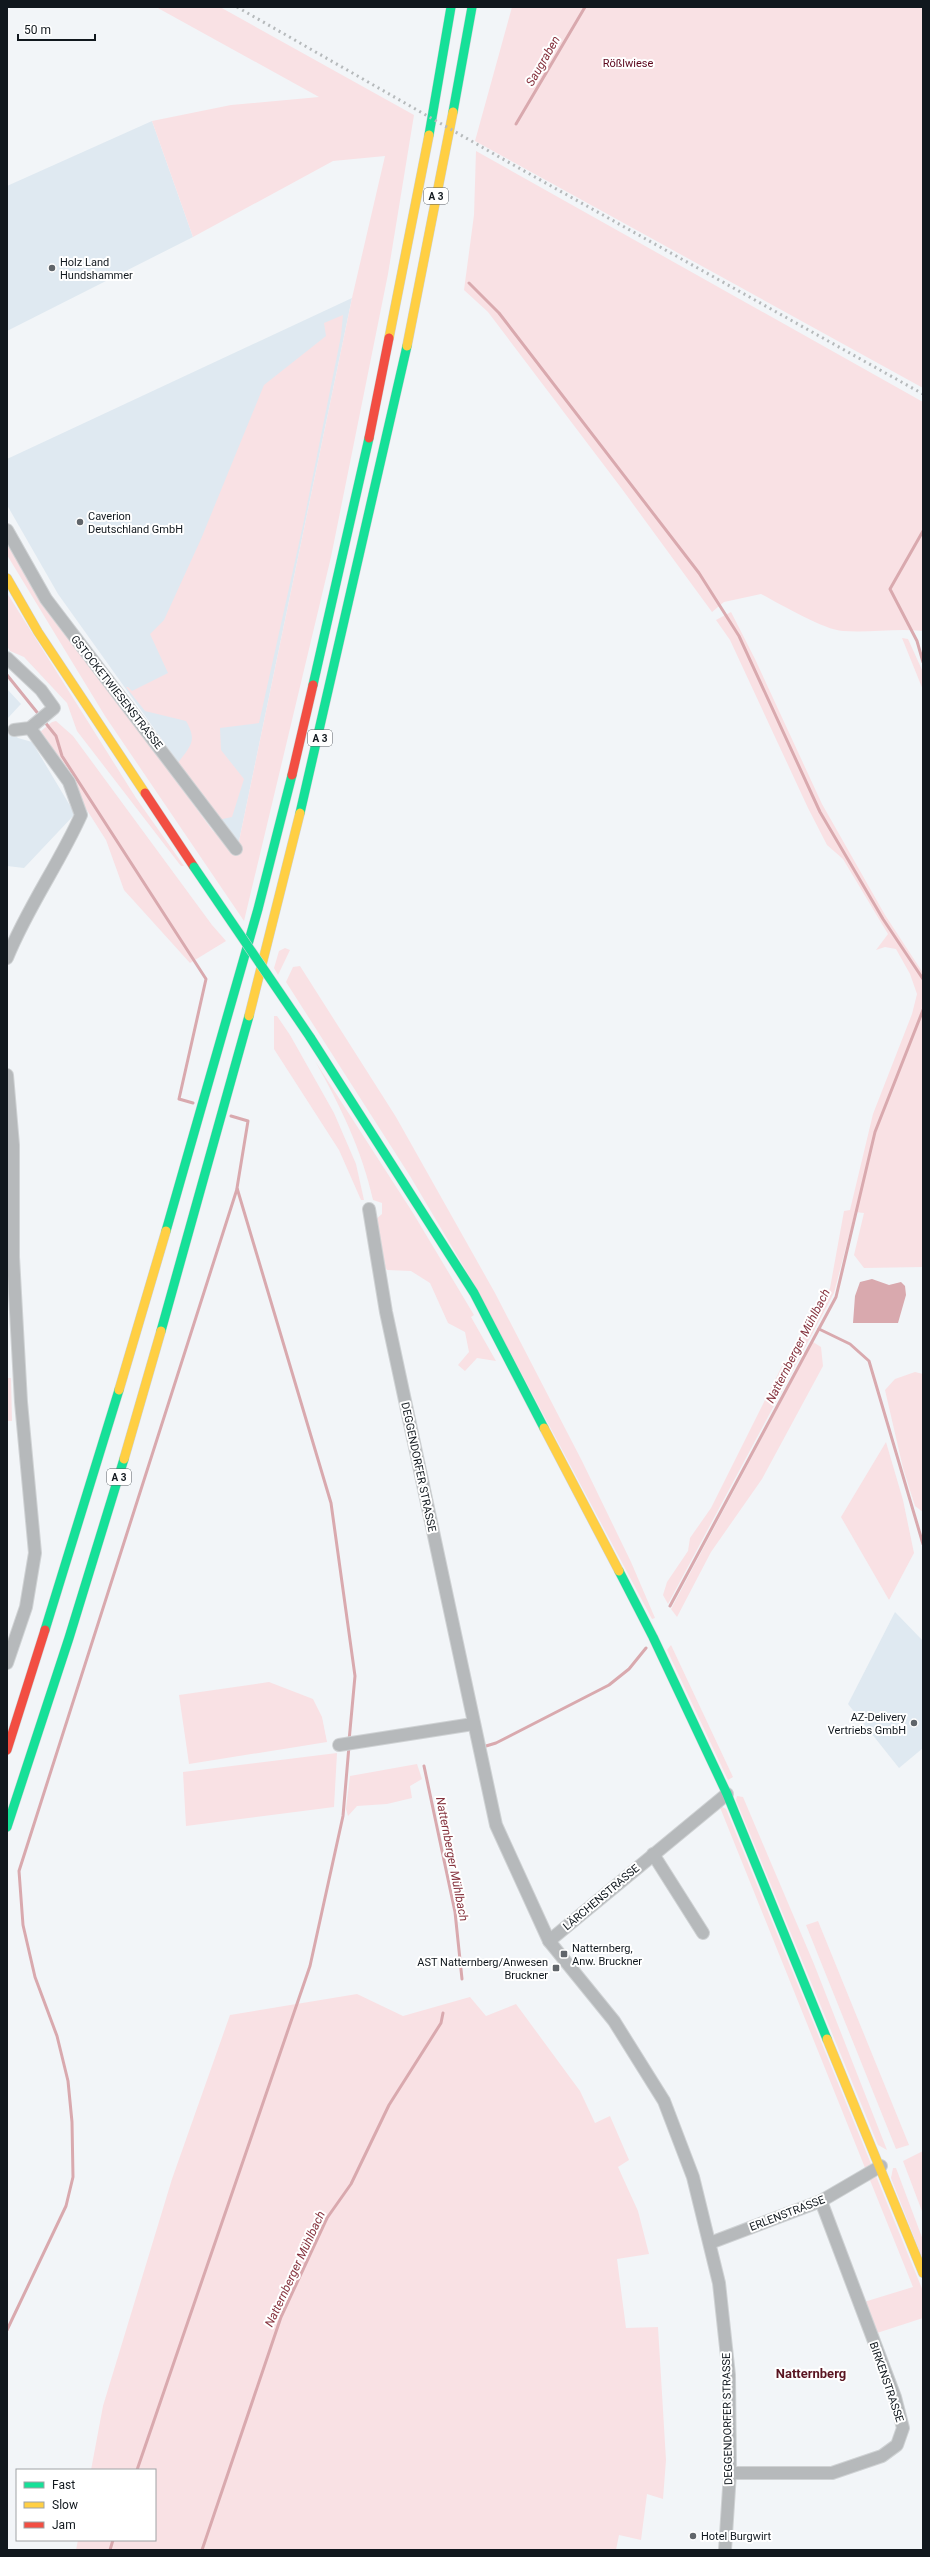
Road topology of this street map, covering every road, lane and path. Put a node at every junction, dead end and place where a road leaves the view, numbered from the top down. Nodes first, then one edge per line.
1 (451, 7) edge
2 (472, 7) edge
3 (481, 7) edge
4 (470, 19) junction
5 (422, 119) dead end
6 (419, 184) junction
7 (7, 530) edge
8 (7, 578) edge
9 (7, 658) edge
10 (38, 722) junction
11 (14, 730) dead end
12 (236, 849) dead end
13 (7, 958) edge
14 (7, 1075) edge
15 (369, 1209) dead end
16 (7, 1663) edge
17 (473, 1724) junction
18 (346, 1744) dead end
19 (7, 1750) edge
20 (727, 1794) junction
21 (7, 1827) edge
22 (654, 1854) junction
23 (704, 1933) dead end
24 (549, 1941) junction
25 (881, 2166) junction
26 (821, 2201) junction
27 (710, 2243) junction
28 (923, 2273) edge
29 (730, 2473) junction
30 (725, 2550) edge

1 - 6 main road, A 3
2 - 4 main road, A 3
3 - 4 main road
4 - 21 main road, A 3
5 - 6 main road, A 3
6 - 19 main road, A 3
7 - 12 street, GSTOCKETWIESENSTRASSE
8 - 20 main road, bridge
9 - 10 street
10 - 11 street
10 - 13 street
14 - 16 street
15 - 17 street, DEGGENDORFER STRASSE
17 - 18 street
17 - 24 street, DEGGENDORFER STRASSE
20 - 22 street, LÄRCHENSTRASSE
20 - 25 main road
22 - 23 street
22 - 24 street, LÄRCHENSTRASSE
24 - 27 street, DEGGENDORFER STRASSE
25 - 26 street, ERLENSTRASSE
25 - 28 main road
26 - 27 street, ERLENSTRASSE
26 - 29 street, BIRKENSTRASSE
27 - 29 street, DEGGENDORFER STRASSE
29 - 30 street, DEGGENDORFER STRASSE

